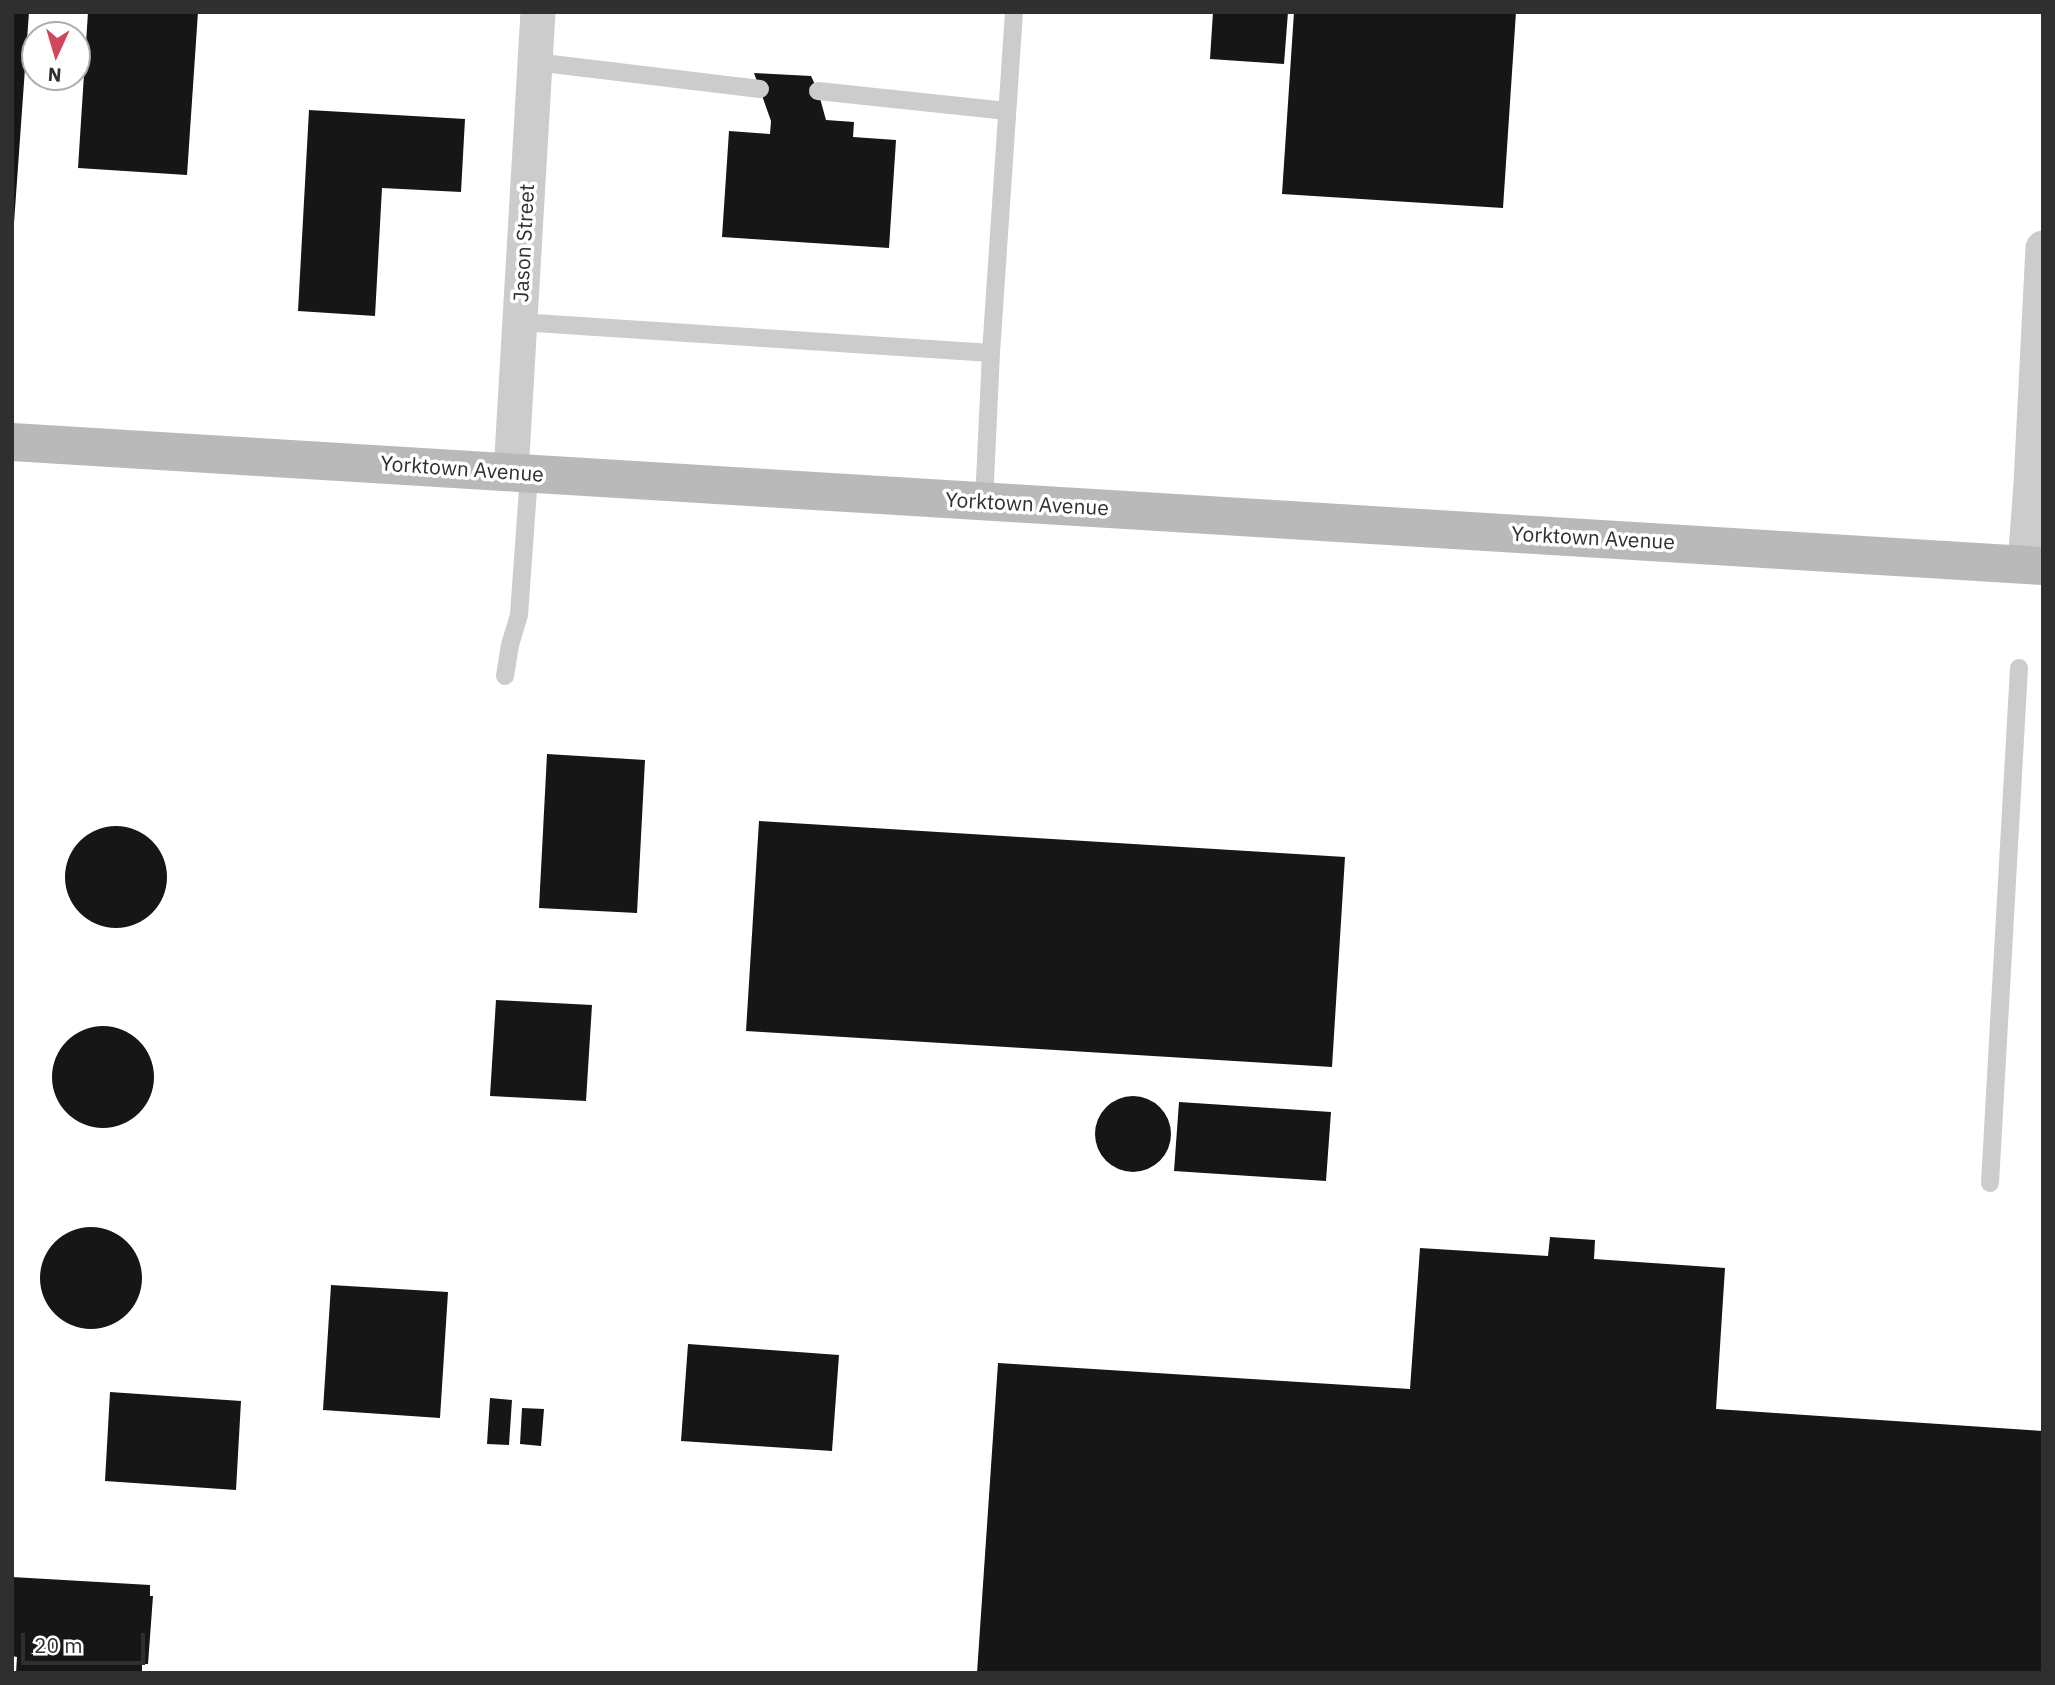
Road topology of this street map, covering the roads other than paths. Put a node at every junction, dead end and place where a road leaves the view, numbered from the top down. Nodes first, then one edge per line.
1 (538, 12) edge
2 (1014, 12) edge
3 (535, 62) junction
4 (760, 89) dead end
5 (818, 91) dead end
6 (1007, 111) junction
7 (2043, 248) edge
8 (520, 322) junction
9 (2040, 328) edge
10 (991, 353) junction
11 (12, 442) edge
12 (520, 474) junction
13 (984, 502) junction
14 (2034, 566) edge
15 (2018, 668) dead end
16 (505, 676) dead end
17 (1990, 1183) dead end

1 - 3 street, Jason Street
2 - 6 lane
3 - 4 lane
3 - 8 street, Jason Street
5 - 6 lane
6 - 10 lane
7 - 9 street
8 - 10 lane
8 - 12 street, Jason Street
9 - 14 street
10 - 13 lane
11 - 12 main road, Yorktown Avenue
12 - 13 main road, Yorktown Avenue
12 - 16 lane
13 - 14 main road, Yorktown Avenue
15 - 17 lane

